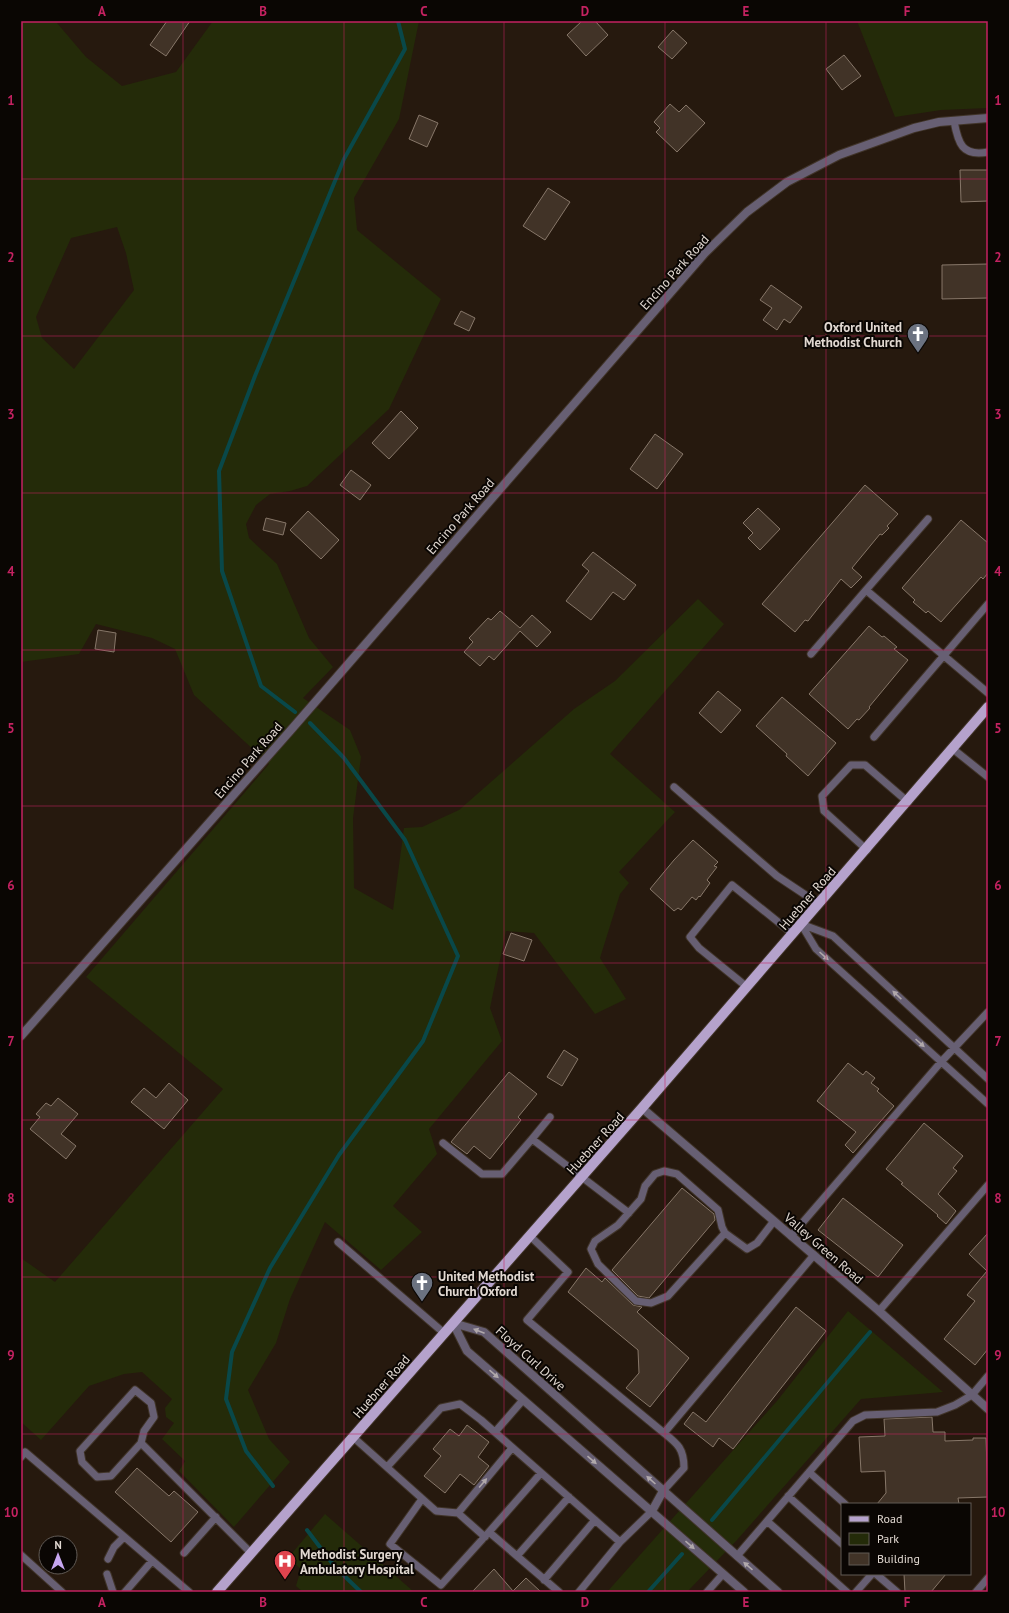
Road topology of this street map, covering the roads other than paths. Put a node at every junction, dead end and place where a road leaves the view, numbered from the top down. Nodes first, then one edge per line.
1 (988, 118) edge
2 (954, 121) junction
3 (988, 152) edge
4 (928, 519) dead end
5 (866, 590) junction
6 (988, 604) edge
7 (811, 654) dead end
8 (943, 656) junction
9 (988, 693) edge
10 (988, 707) edge
11 (874, 736) dead end
12 (953, 749) junction
13 (988, 777) edge
14 (674, 787) dead end
15 (908, 802) junction
16 (867, 850) junction
17 (819, 904) junction
18 (801, 924) junction
19 (793, 934) junction
20 (747, 987) junction
21 (988, 1012) edge
22 (21, 1036) edge
23 (954, 1048) junction
24 (941, 1062) junction
25 (988, 1079) edge
26 (988, 1104) edge
27 (642, 1108) junction
28 (550, 1117) dead end
29 (532, 1139) junction
30 (442, 1143) dead end
31 (582, 1177) junction
32 (988, 1186) edge
33 (629, 1213) junction
34 (774, 1221) junction
35 (725, 1233) junction
36 (530, 1236) junction
37 (790, 1236) junction
38 (338, 1242) dead end
39 (814, 1255) junction
40 (879, 1311) junction
41 (453, 1323) junction
42 (444, 1333) junction
43 (988, 1376) edge
44 (972, 1395) junction
45 (523, 1400) junction
46 (988, 1409) edge
47 (495, 1432) junction
48 (664, 1433) junction
49 (353, 1437) junction
50 (141, 1443) junction
51 (512, 1448) junction
52 (21, 1458) edge
53 (387, 1467) junction
54 (809, 1472) junction
55 (541, 1473) junction
56 (663, 1491) junction
57 (788, 1496) junction
58 (569, 1497) junction
59 (422, 1499) junction
60 (844, 1503) edge
61 (652, 1511) junction
62 (458, 1513) junction
63 (216, 1518) junction
64 (595, 1520) junction
65 (767, 1521) junction
66 (487, 1534) junction
67 (124, 1537) junction
68 (620, 1542) junction
69 (841, 1543) edge
70 (184, 1553) dead end
71 (251, 1553) junction
72 (21, 1555) edge
73 (517, 1556) junction
74 (737, 1556) junction
75 (108, 1559) dead end
76 (152, 1561) junction
77 (107, 1574) dead end
78 (723, 1574) junction
79 (871, 1575) edge
80 (877, 1575) edge
81 (988, 1578) edge
82 (544, 1580) junction
83 (441, 1589) edge
84 (62, 1592) edge
85 (113, 1592) edge
86 (125, 1592) edge
87 (190, 1592) edge
88 (217, 1592) edge
89 (559, 1592) edge
90 (579, 1592) edge
91 (707, 1592) edge
92 (744, 1592) edge
93 (778, 1592) edge
94 (847, 1592) edge
95 (856, 1592) edge
96 (897, 1592) edge
97 (976, 1592) edge

1 - 2 street, Encino Park Road
2 - 3 lane
2 - 22 street, Encino Park Road
4 - 5 lane
5 - 7 lane
5 - 8 lane
6 - 8 lane
8 - 9 lane
8 - 11 lane
10 - 12 main road, Huebner Road
12 - 13 lane
12 - 15 main road, Huebner Road
14 - 17 lane
15 - 16 main road, Huebner Road
15 - 16 lane
16 - 17 main road, Huebner Road
17 - 18 main road, Huebner Road
18 - 19 main road, Huebner Road
23 -> 18 lane
18 -> 24 lane
19 - 20 main road, Huebner Road
19 - 20 lane
20 - 27 main road, Huebner Road
21 - 23 lane
23 - 24 lane
23 - 25 lane
24 - 26 lane
24 - 37 lane
27 - 31 main road, Huebner Road
27 - 34 street, Valley Green Road
28 - 29 lane
29 - 30 lane
29 - 31 lane
31 - 33 lane
31 - 36 main road, Huebner Road
32 - 40 lane
33 - 35 lane
33 - 35 lane
34 - 35 lane
34 - 37 street, Valley Green Road
36 - 41 main road, Huebner Road
36 - 48 lane
37 - 39 street, Valley Green Road
38 - 42 lane
39 - 40 street, Valley Green Road
39 - 48 lane
40 - 44 street, Valley Green Road
41 - 42 main road, Huebner Road
41 -> 45 street
56 -> 41 street, Floyd Curl Drive
42 - 49 main road, Huebner Road
43 - 44 lane
44 - 46 street, Valley Green Road
44 - 54 lane
45 - 47 lane
45 -> 61 street
47 - 51 lane
47 - 53 lane
48 - 56 lane
49 - 53 lane
49 - 71 main road, Huebner Road
50 - 50 lane
50 - 63 lane
51 - 55 lane
62 -> 51 lane
52 - 67 lane
53 - 59 lane
54 - 57 lane
54 - 60 lane
55 - 58 lane
55 - 66 lane
56 - 61 street
56 - 74 street, Floyd Curl Drive
57 - 65 lane
57 - 69 lane
58 - 64 lane
58 - 73 lane
59 - 62 lane
59 - 83 lane
61 - 68 lane
61 -> 78 street
62 - 66 lane
63 - 70 lane
63 - 71 lane
64 - 68 lane
64 - 82 lane
65 - 74 lane
65 - 94 lane
66 - 73 lane
66 - 83 lane
67 - 75 lane
67 - 76 lane
68 - 90 lane
71 - 88 main road, Huebner Road
72 - 84 lane
73 - 82 lane
93 -> 74 street, Floyd Curl Drive
76 - 86 lane
76 - 87 lane
77 - 85 lane
78 - 91 lane
78 - 92 street
79 - 95 lane
80 - 96 lane
81 - 97 lane
82 - 89 lane

